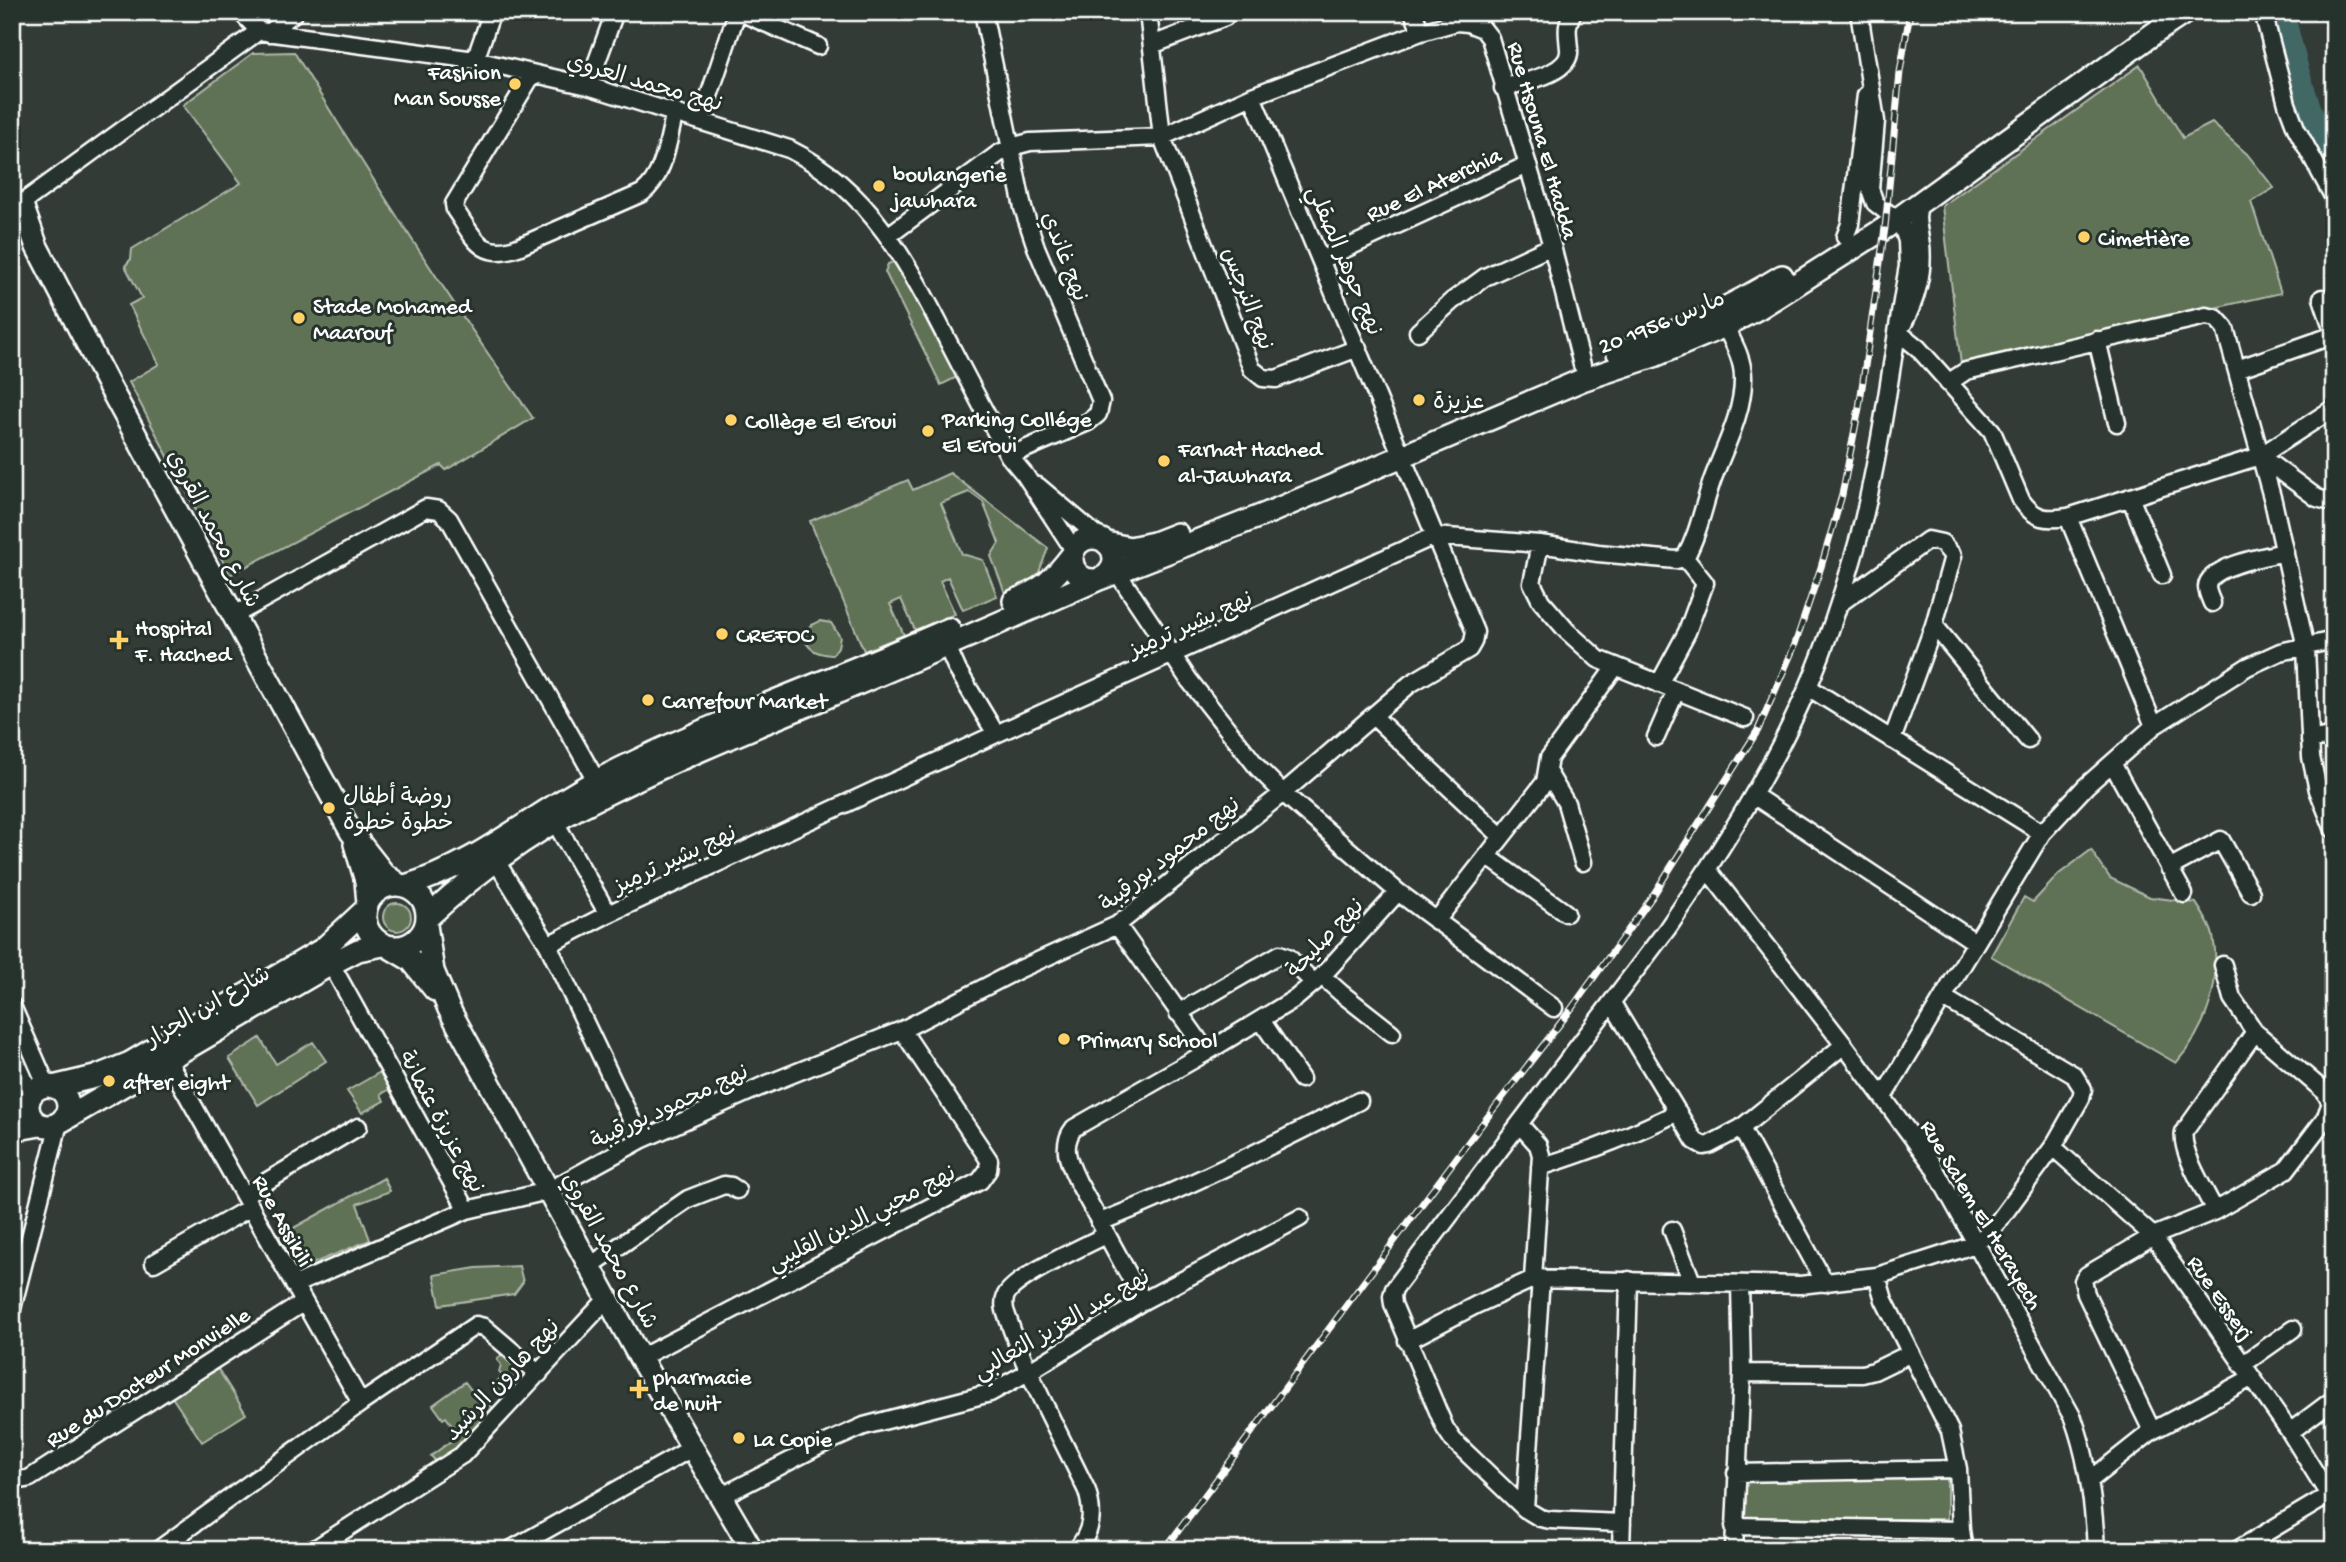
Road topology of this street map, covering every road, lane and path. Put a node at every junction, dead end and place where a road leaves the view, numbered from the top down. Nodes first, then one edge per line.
1 (241, 12) edge
2 (295, 12) edge
3 (492, 12) edge
4 (615, 12) edge
5 (739, 12) edge
6 (983, 12) edge
7 (1148, 12) edge
8 (1229, 12) edge
9 (1413, 12) edge
10 (1573, 12) edge
11 (1859, 12) edge
12 (2163, 12) edge
13 (2186, 12) edge
14 (2263, 12) edge
15 (264, 32) junction
16 (1422, 32) junction
17 (1152, 45) junction
18 (818, 46) dead end
19 (475, 60) junction
20 (1869, 72) junction
21 (532, 75) junction
22 (587, 86) junction
23 (1503, 88) junction
24 (1252, 96) junction
25 (675, 112) junction
26 (701, 120) junction
27 (1162, 137) junction
28 (1012, 147) junction
29 (1527, 165) junction
30 (2334, 198) edge
31 (16, 201) edge
32 (1920, 202) junction
33 (1891, 215) junction
34 (888, 236) junction
35 (1845, 237) junction
36 (1552, 246) junction
37 (1321, 260) junction
38 (2322, 299) dead end
39 (1725, 326) junction
40 (1418, 332) dead end
41 (1898, 332) junction
42 (2334, 334) edge
43 (2097, 340) junction
44 (1358, 348) junction
45 (1582, 365) junction
46 (2237, 369) junction
47 (1948, 383) junction
48 (2334, 408) edge
49 (2117, 423) dead end
50 (1399, 449) junction
51 (1009, 456) junction
52 (2260, 456) junction
53 (1025, 475) junction
54 (2130, 497) junction
55 (2334, 503) edge
56 (2068, 517) junction
57 (1434, 536) junction
58 (1104, 542) junction
59 (1540, 544) junction
60 (2285, 552) junction
61 (1073, 553) junction
62 (1685, 558) junction
63 (1107, 574) junction
64 (2162, 575) dead end
65 (2212, 603) dead end
66 (1839, 604) junction
67 (233, 616) junction
68 (1934, 625) junction
69 (2334, 640) edge
70 (947, 646) junction
71 (2306, 648) junction
72 (1174, 656) junction
73 (1616, 666) junction
74 (1660, 684) junction
75 (1808, 687) junction
76 (1676, 691) junction
77 (1373, 716) junction
78 (1745, 718) dead end
79 (2154, 726) junction
80 (996, 734) junction
81 (2334, 735) edge
82 (1656, 737) dead end
83 (1892, 740) junction
84 (2028, 740) dead end
85 (2310, 740) junction
86 (2112, 762) junction
87 (1547, 771) junction
88 (600, 788) junction
89 (1283, 793) junction
90 (1754, 795) junction
91 (555, 822) junction
92 (2334, 830) edge
93 (351, 832) junction
94 (2042, 833) junction
95 (1502, 836) junction
96 (1487, 856) junction
97 (496, 861) junction
98 (1583, 862) dead end
99 (2169, 868) junction
100 (1708, 870) junction
101 (402, 885) junction
102 (1398, 892) junction
103 (2251, 892) dead end
104 (2184, 894) dead end
105 (366, 907) junction
106 (1566, 913) dead end
107 (608, 914) junction
108 (427, 921) junction
109 (1436, 921) junction
110 (1117, 925) junction
111 (1975, 942) junction
112 (548, 945) junction
113 (386, 946) junction
114 (331, 964) junction
115 (2223, 964) dead end
116 (1318, 979) junction
117 (1944, 998) junction
118 (1612, 1003) junction
119 (12, 1006) edge
120 (1555, 1007) dead end
121 (449, 1009) junction
122 (1178, 1013) junction
123 (1261, 1020) junction
124 (902, 1030) junction
125 (2255, 1032) junction
126 (1392, 1033) dead end
127 (1844, 1045) junction
128 (12, 1052) edge
129 (1207, 1052) junction
130 (167, 1059) junction
131 (1301, 1079) dead end
132 (35, 1094) edge
133 (1883, 1097) junction
134 (1359, 1101) dead end
135 (1678, 1112) junction
136 (54, 1123) junction
137 (1520, 1125) junction
138 (358, 1127) dead end
139 (1741, 1128) junction
140 (12, 1130) edge
141 (641, 1140) junction
142 (2053, 1147) junction
143 (1540, 1167) junction
144 (737, 1190) dead end
145 (548, 1191) junction
146 (247, 1201) junction
147 (467, 1210) junction
148 (2215, 1211) junction
149 (1300, 1218) dead end
150 (1103, 1228) junction
151 (1672, 1230) dead end
152 (2153, 1236) junction
153 (1977, 1242) junction
154 (154, 1263) dead end
155 (590, 1266) junction
156 (1877, 1276) junction
157 (1537, 1278) junction
158 (1629, 1280) junction
159 (1692, 1282) junction
160 (1825, 1283) junction
161 (1740, 1284) junction
162 (294, 1285) junction
163 (608, 1298) junction
164 (1143, 1301) junction
165 (304, 1302) junction
166 (12, 1309) edge
167 (2293, 1329) dead end
168 (1407, 1341) junction
169 (1911, 1353) junction
170 (640, 1358) junction
171 (1030, 1371) junction
172 (2246, 1372) junction
173 (1742, 1373) junction
174 (539, 1374) junction
175 (2334, 1399) edge
176 (361, 1403) junction
177 (2152, 1431) junction
178 (2290, 1432) junction
179 (692, 1448) junction
180 (1958, 1469) junction
181 (1736, 1473) junction
182 (2089, 1481) junction
183 (12, 1482) edge
184 (2332, 1493) edge
185 (720, 1497) junction
186 (1525, 1509) junction
187 (1622, 1523) junction
188 (1734, 1525) junction
189 (1961, 1530) junction
190 (158, 1550) edge
191 (313, 1550) edge
192 (510, 1550) edge
193 (752, 1550) edge
194 (1076, 1550) edge
195 (1622, 1550) edge
196 (1734, 1550) edge
197 (1964, 1550) edge
198 (2096, 1550) edge
199 (2237, 1550) edge

1 - 15 street
2 - 15 street
3 - 19 street
4 - 22 street
5 - 18 street
5 - 26 street
6 - 28 street, نهج غاندي
7 - 17 street, نهج النرجس
8 - 17 street
9 - 16 street
10 - 23 street
11 - 20 street
12 - 33 main road, 20 مارس 1956
13 - 32 main road, 20 مارس 1956
14 - 30 street
15 - 19 street, نهج محمد العروي
15 - 31 street
16 - 23 street, Rue Hsouna El Hadda
16 - 24 street, Rue Hsouna El Hadda
17 - 27 street, نهج النرجس
19 - 21 street, نهج محمد العروي
20 - 33 street
20 - 35 street
21 - 22 street, نهج محمد العروي
21 - 25 street
22 - 25 street, نهج محمد العروي
23 - 29 street, Rue Hsouna El Hadda
24 - 27 street, Rue Hsouna El Hadda
24 - 37 street, نهج جوهر الصقلي
25 - 26 street, نهج محمد العروي
26 - 34 street, نهج محمد العروي
27 - 28 street, Rue Hsouna El Hadda
27 - 44 street, نهج النرجس
28 - 34 street, Rue Hsouna El Hadda
28 - 51 street, نهج غاندي
29 - 36 street, Rue Hsouna El Hadda
29 - 37 street, Rue El Aterchia
31 - 67 main road, شارع محمد القروي
32 - 33 main road, 20 مارس 1956
32 - 41 street
33 - 35 main road, 20 مارس 1956
33 - 39 main road, 20 مارس 1956
33 - 41 street
34 - 51 street, نهج محمد العروي
35 - 45 main road, 20 مارس 1956
36 - 40 street
36 - 45 street, Rue Hsouna El Hadda
37 - 44 street, نهج جوهر الصقلي
38 - 42 street
39 - 50 main road, 20 مارس 1956
39 - 62 street
41 - 47 street
41 - 66 street
42 - 46 street
43 - 46 street
43 - 47 street
43 - 49 street
44 - 50 street, نهج جوهر الصقلي
45 - 50 main road, 20 مارس 1956
46 - 52 street
47 - 56 street
48 - 52 street
50 - 57 street, نهج محمود بورقيبة
50 - 58 main road, 20 مارس 1956
50 - 63 main road, 20 مارس 1956
51 - 53 street, نهج محمد العروي
52 - 54 street
52 - 55 street
52 - 60 street
53 - 58 street
53 - 61 street, نهج محمد العروي
54 - 56 street
54 - 64 street
56 - 79 street
57 - 59 street, نهج بشير ترميز
57 - 72 street, نهج بشير ترميز
57 - 77 street, نهج محمود بورقيبة
58 - 61 main road
58 - 63 main road
59 - 62 street, نهج بشير ترميز
59 - 73 street
60 - 65 street
60 - 71 street
61 - 63 main road
61 - 88 main road
62 - 74 street
63 - 70 main road, 20 مارس 1956
63 - 72 street
66 - 68 street
66 - 75 street
67 - 88 street
67 - 93 main road, شارع محمد القروي
68 - 83 street
68 - 84 street
69 - 71 street
70 - 80 street
70 - 88 main road, 20 مارس 1956
71 - 79 street
71 - 85 street
72 - 80 street, نهج بشير ترميز
72 - 89 street
73 - 74 street
73 - 87 street
74 - 76 street
75 - 83 street
75 - 90 street
76 - 78 street
76 - 82 street
77 - 89 street, نهج محمود بورقيبة
77 - 95 street
79 - 86 street
80 - 107 street, نهج بشير ترميز
81 - 85 street
83 - 94 street
85 - 92 street
86 - 94 street
86 - 99 street
87 - 95 street
87 - 98 street
88 - 91 main road
88 - 101 main road
89 - 102 street
89 - 110 street, نهج محمود بورقيبة
90 - 100 street
90 - 111 street
91 - 97 main road
91 - 107 street, نهج بشير ترميز
93 - 101 main road, شارع محمد القروي
93 - 105 main road, شارع محمد القروي
94 - 111 street
95 - 96 street
96 - 106 street
96 - 109 street
97 - 108 main road
97 - 112 street
99 - 103 street
99 - 104 street
100 - 118 street
100 - 127 street, Rue Salem El Herayech
101 - 105 main road
101 - 108 main road, شارع محمد القروي
102 - 109 street
102 - 116 street, نهج صليحة
105 - 113 main road, شارع محمد القروي
105 - 132 main road, شارع ابن الجزار
107 - 112 street
108 - 113 main road
108 - 121 main road, شارع محمد القروي
109 - 120 street
110 - 122 street
110 - 124 street, نهج محمود بورقيبة
111 - 117 street
112 - 141 street
113 - 114 main road, شارع ابن الجزار
113 - 121 main road, شارع محمد القروي
114 - 130 main road, شارع ابن الجزار
114 - 147 street, نهج عزيزة عثمانة
115 - 125 street
116 - 122 street
116 - 123 street, نهج صليحة
116 - 126 street
117 - 133 street
117 - 142 street
118 - 135 street
118 - 137 street
119 - 132 street
121 - 145 main road, شارع محمد القروي
122 - 129 street
123 - 129 street, نهج صليحة
123 - 131 street
124 - 141 street, نهج محمود بورقيبة
124 - 170 street, نهج محيي الدين القليبي
125 - 148 street
125 - 148 street
127 - 133 street, Rue Salem El Herayech
127 - 139 street
128 - 132 street
129 - 150 street, نهج صليحة
130 - 136 main road, شارع ابن الجزار
130 - 146 street, Rue Assikili
132 - 136 main road
132 - 136 main road
133 - 153 street, Rue Salem El Herayech
134 - 150 street
135 - 139 street
135 - 143 street
136 - 140 main road, شارع ابن الجزار
136 - 166 street
137 - 143 street
137 - 168 street
138 - 146 street
139 - 160 street
141 - 145 street, نهج محمود بورقيبة
142 - 152 street, Rue Esserj
142 - 153 street
143 - 157 street
144 - 155 street
145 - 147 street, نهج محمود بورقيبة
145 - 155 main road, شارع محمد القروي
146 - 154 street
146 - 162 street, Rue Assikili
147 - 162 street, نهج عزيزة عثمانة
148 - 152 street
149 - 164 street, نهج عبد العزيز الثعالبي
150 - 164 street
150 - 171 street
151 - 159 street
152 - 172 street, Rue Esserj
152 - 177 street
153 - 156 street
153 - 182 street, Rue Salem El Herayech
155 - 163 main road, شارع محمد القروي
156 - 160 street
156 - 169 street
157 - 158 street
157 - 168 street
157 - 186 street
158 - 159 street
158 - 187 street
159 - 161 street
160 - 161 street
161 - 173 street
162 - 165 street, Rue Assikili
163 - 170 main road, شارع محمد القروي
163 - 174 street, نهج هارون الرشيد
164 - 171 street, نهج عبد العزيز الثعالبي
165 - 176 street, Rue Assikili
165 - 183 street, Rue du Docteur Monvielle
167 - 172 street
168 - 186 street
169 - 173 street
169 - 180 street
170 - 179 main road, شارع محمد القروي
171 - 185 street, نهج عبد العزيز الثعالبي
171 - 194 street
172 - 177 street
172 - 178 street, Rue Esserj
173 - 181 street
174 - 176 street
174 - 191 street, نهج هارون الرشيد
175 - 178 street
176 - 190 street
177 - 182 street
178 - 184 street, Rue Esserj
179 - 185 main road, شارع محمد القروي
179 - 192 street
180 - 181 street
180 - 189 street
181 - 188 street
182 - 198 street, Rue Salem El Herayech
184 - 199 street
185 - 193 main road, شارع محمد القروي
186 - 187 street
187 - 195 street
188 - 189 street
188 - 196 street
189 - 197 street

